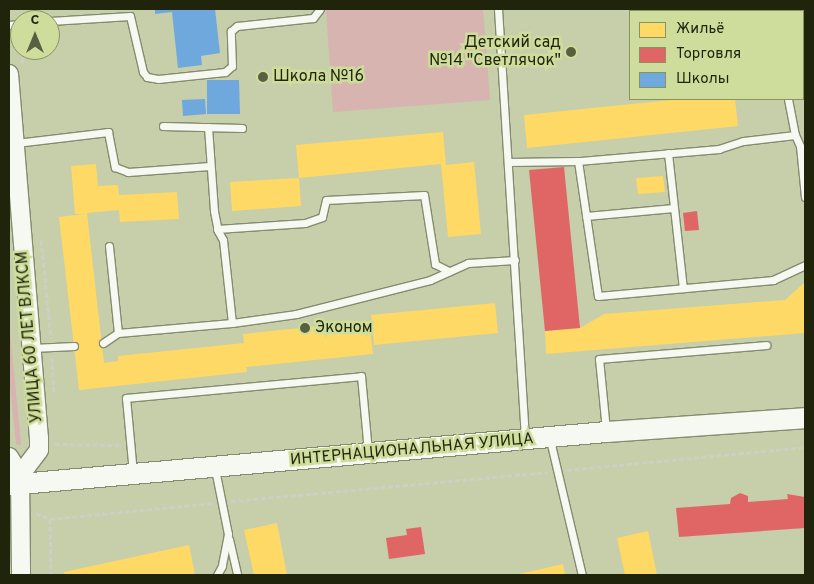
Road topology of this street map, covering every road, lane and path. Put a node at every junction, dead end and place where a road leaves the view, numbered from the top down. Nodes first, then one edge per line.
1 (320, 9) edge
2 (498, 9) edge
3 (60, 20) edge
4 (16, 71) edge
5 (788, 100) edge
6 (163, 126) dead end
7 (208, 127) junction
8 (242, 128) dead end
9 (795, 135) junction
10 (12, 143) edge
11 (668, 153) junction
12 (578, 161) junction
13 (509, 162) junction
14 (210, 166) junction
15 (805, 198) edge
16 (674, 208) junction
17 (586, 216) junction
18 (217, 229) junction
19 (40, 230) dead end
20 (109, 246) dead end
21 (515, 260) junction
22 (805, 265) edge
23 (449, 271) junction
24 (683, 288) junction
25 (232, 323) junction
26 (118, 333) junction
27 (103, 343) dead end
28 (766, 345) dead end
29 (74, 346) dead end
30 (52, 347) junction
31 (30, 348) junction
32 (54, 397) dead end
33 (805, 418) edge
34 (606, 432) junction
35 (55, 436) dead end
36 (549, 437) junction
37 (525, 440) junction
38 (130, 445) junction
39 (805, 447) edge
40 (368, 454) junction
41 (9, 458) edge
42 (214, 467) junction
43 (559, 471) junction
44 (133, 474) junction
45 (16, 481) edge
46 (223, 502) junction
47 (20, 508) junction
48 (50, 519) junction
49 (228, 534) junction
50 (21, 575) edge
51 (51, 575) edge
52 (217, 575) edge
53 (237, 575) edge
54 (582, 575) edge

1 - 3 lane
2 - 13 lane
4 - 10 street, УЛИЦА 60 ЛЕТ ВЛКСМ
5 - 9 lane
6 - 7 lane
7 - 8 lane
7 - 14 lane
9 - 11 lane
9 - 15 lane
10 - 14 lane
10 - 31 street, УЛИЦА 60 ЛЕТ ВЛКСМ
11 - 12 lane
11 - 16 lane
12 - 13 lane
12 - 17 lane
13 - 21 lane
14 - 18 lane
16 - 17 lane
16 - 24 lane
17 - 24 lane
18 - 23 lane
18 - 25 lane
19 - 30 path
20 - 26 lane
21 - 23 lane
21 - 37 lane
22 - 24 lane
23 - 25 lane
25 - 26 lane
26 - 27 lane
28 - 34 lane
29 - 30 lane
30 - 31 lane
30 - 32 path
31 - 45 street, УЛИЦА 60 ЛЕТ ВЛКСМ
33 - 34 main road, ИНТЕРНАЦИОНАЛЬНАЯ УЛИЦА
34 - 36 main road, ИНТЕРНАЦИОНАЛЬНАЯ УЛИЦА
35 - 38 path
36 - 37 main road, ИНТЕРНАЦИОНАЛЬНАЯ УЛИЦА
36 - 43 lane
37 - 40 main road, ИНТЕРНАЦИОНАЛЬНАЯ УЛИЦА
38 - 40 lane
38 - 44 lane
39 - 43 path
40 - 42 main road, ИНТЕРНАЦИОНАЛЬНАЯ УЛИЦА
41 - 45 street
42 - 44 main road, ИНТЕРНАЦИОНАЛЬНАЯ УЛИЦА
42 - 46 lane
43 - 46 path
43 - 54 lane
44 - 45 main road, ИНТЕРНАЦИОНАЛЬНАЯ УЛИЦА
45 - 47 street
46 - 48 path
46 - 49 lane
47 - 48 path
47 - 50 street
48 - 51 path
49 - 52 lane
49 - 53 lane

